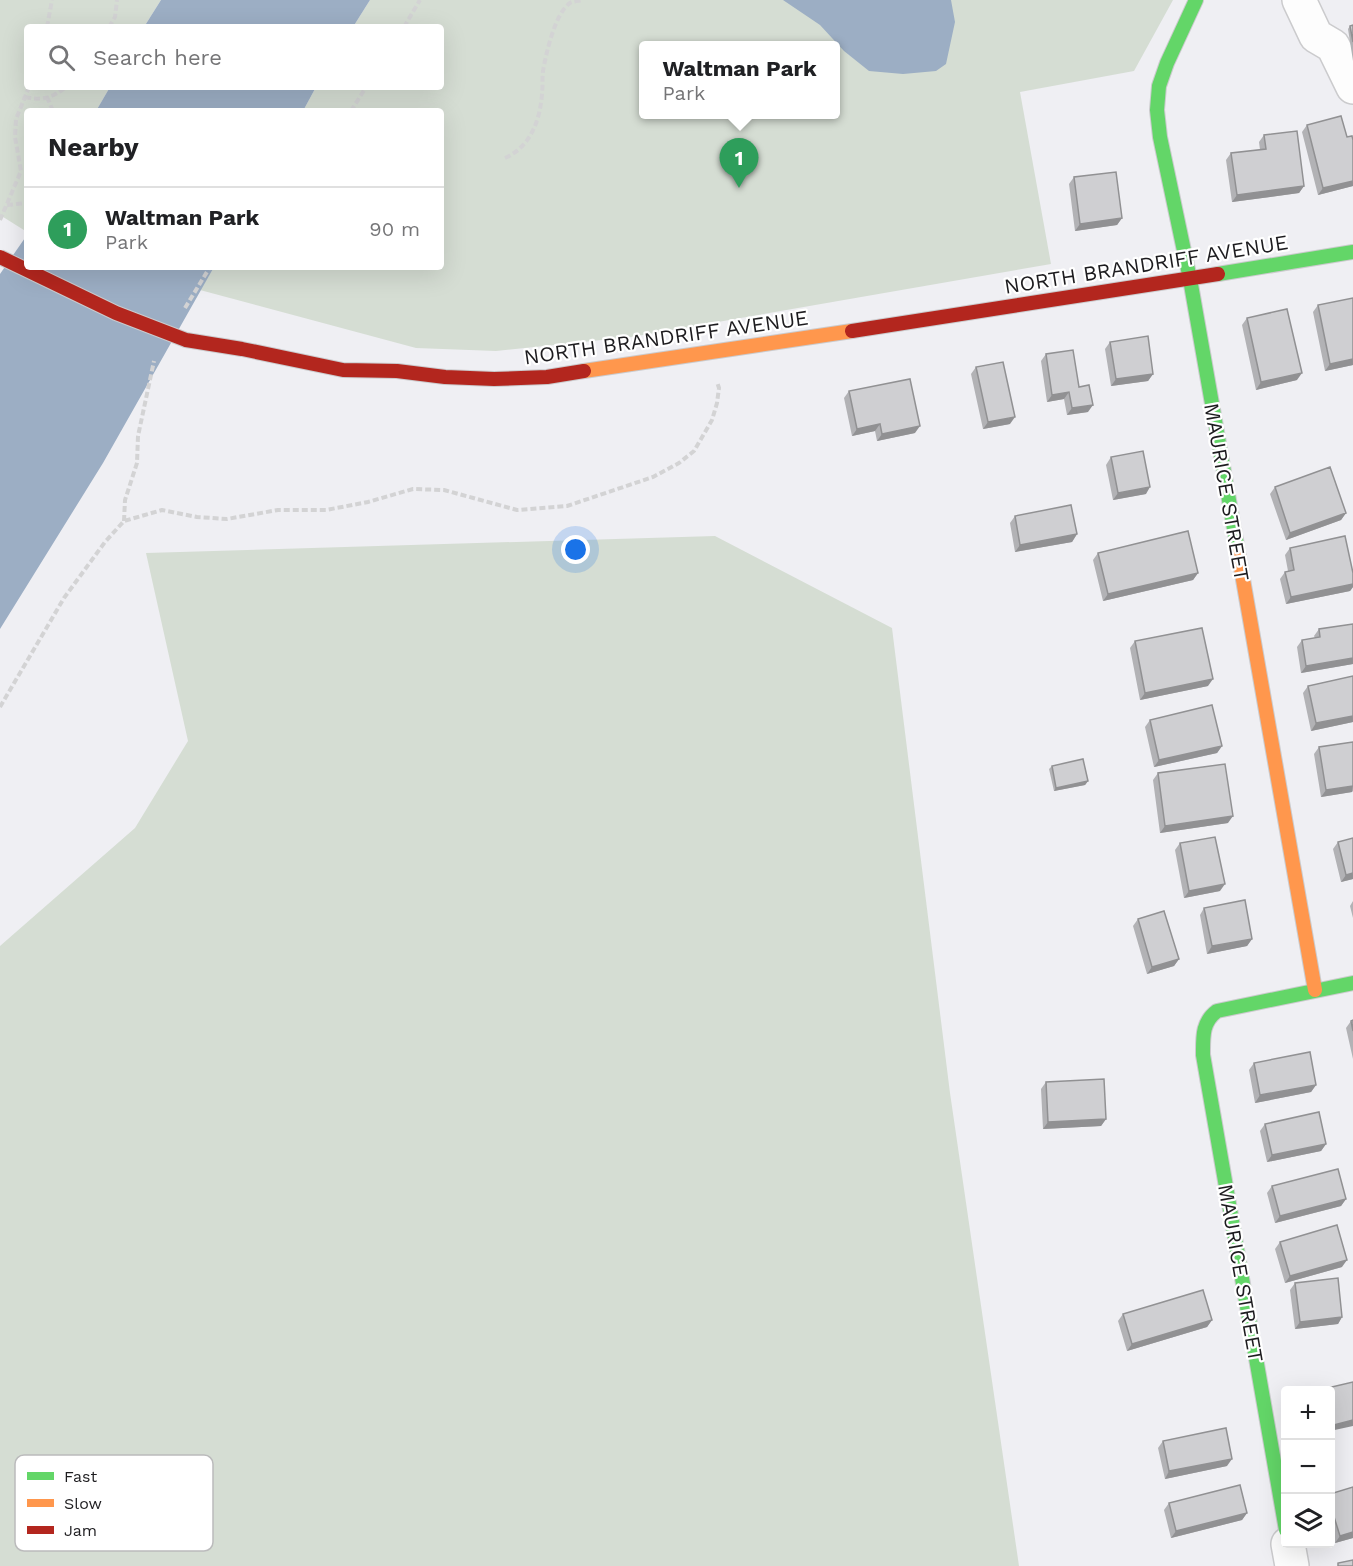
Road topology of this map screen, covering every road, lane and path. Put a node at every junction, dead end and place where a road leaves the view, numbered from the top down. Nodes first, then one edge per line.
1 (52, 0) edge
2 (117, 0) edge
3 (420, 0) edge
4 (583, 0) edge
5 (1196, 0) edge
6 (1299, 0) edge
7 (48, 24) edge
8 (111, 24) edge
9 (406, 24) edge
10 (1353, 87) edge
11 (28, 90) edge
12 (60, 90) edge
13 (364, 90) edge
14 (25, 97) junction
15 (47, 97) junction
16 (52, 108) edge
17 (353, 108) edge
18 (505, 158) dead end
19 (24, 203) edge
20 (6, 205) junction
21 (0, 220) edge
22 (1353, 252) edge
23 (0, 257) edge
24 (24, 269) edge
25 (27, 270) edge
26 (208, 270) edge
27 (1190, 279) junction
28 (181, 315) dead end
29 (158, 353) dead end
30 (709, 353) junction
31 (124, 521) junction
32 (0, 707) edge
33 (1353, 983) edge
34 (1315, 990) junction
35 (1281, 1501) edge
36 (1289, 1548) edge
37 (1292, 1566) edge

1 - 7 path
2 - 8 path
3 - 9 path
4 - 18 path
5 - 27 street, MAURICE STREET
6 - 10 street
11 - 14 path
12 - 15 path
13 - 17 path
14 - 15 path
14 - 20 path
15 - 16 path
19 - 20 path
20 - 21 path
22 - 27 street, NORTH BRANDRIFF AVENUE
23 - 24 street, NORTH BRANDRIFF AVENUE, bridge
25 - 30 street, NORTH BRANDRIFF AVENUE, bridge
26 - 28 path
27 - 30 street, NORTH BRANDRIFF AVENUE
27 - 34 street, MAURICE STREET
29 - 31 path
30 - 31 path
31 - 32 path
33 - 34 street
34 - 35 street, MAURICE STREET
36 - 37 street

